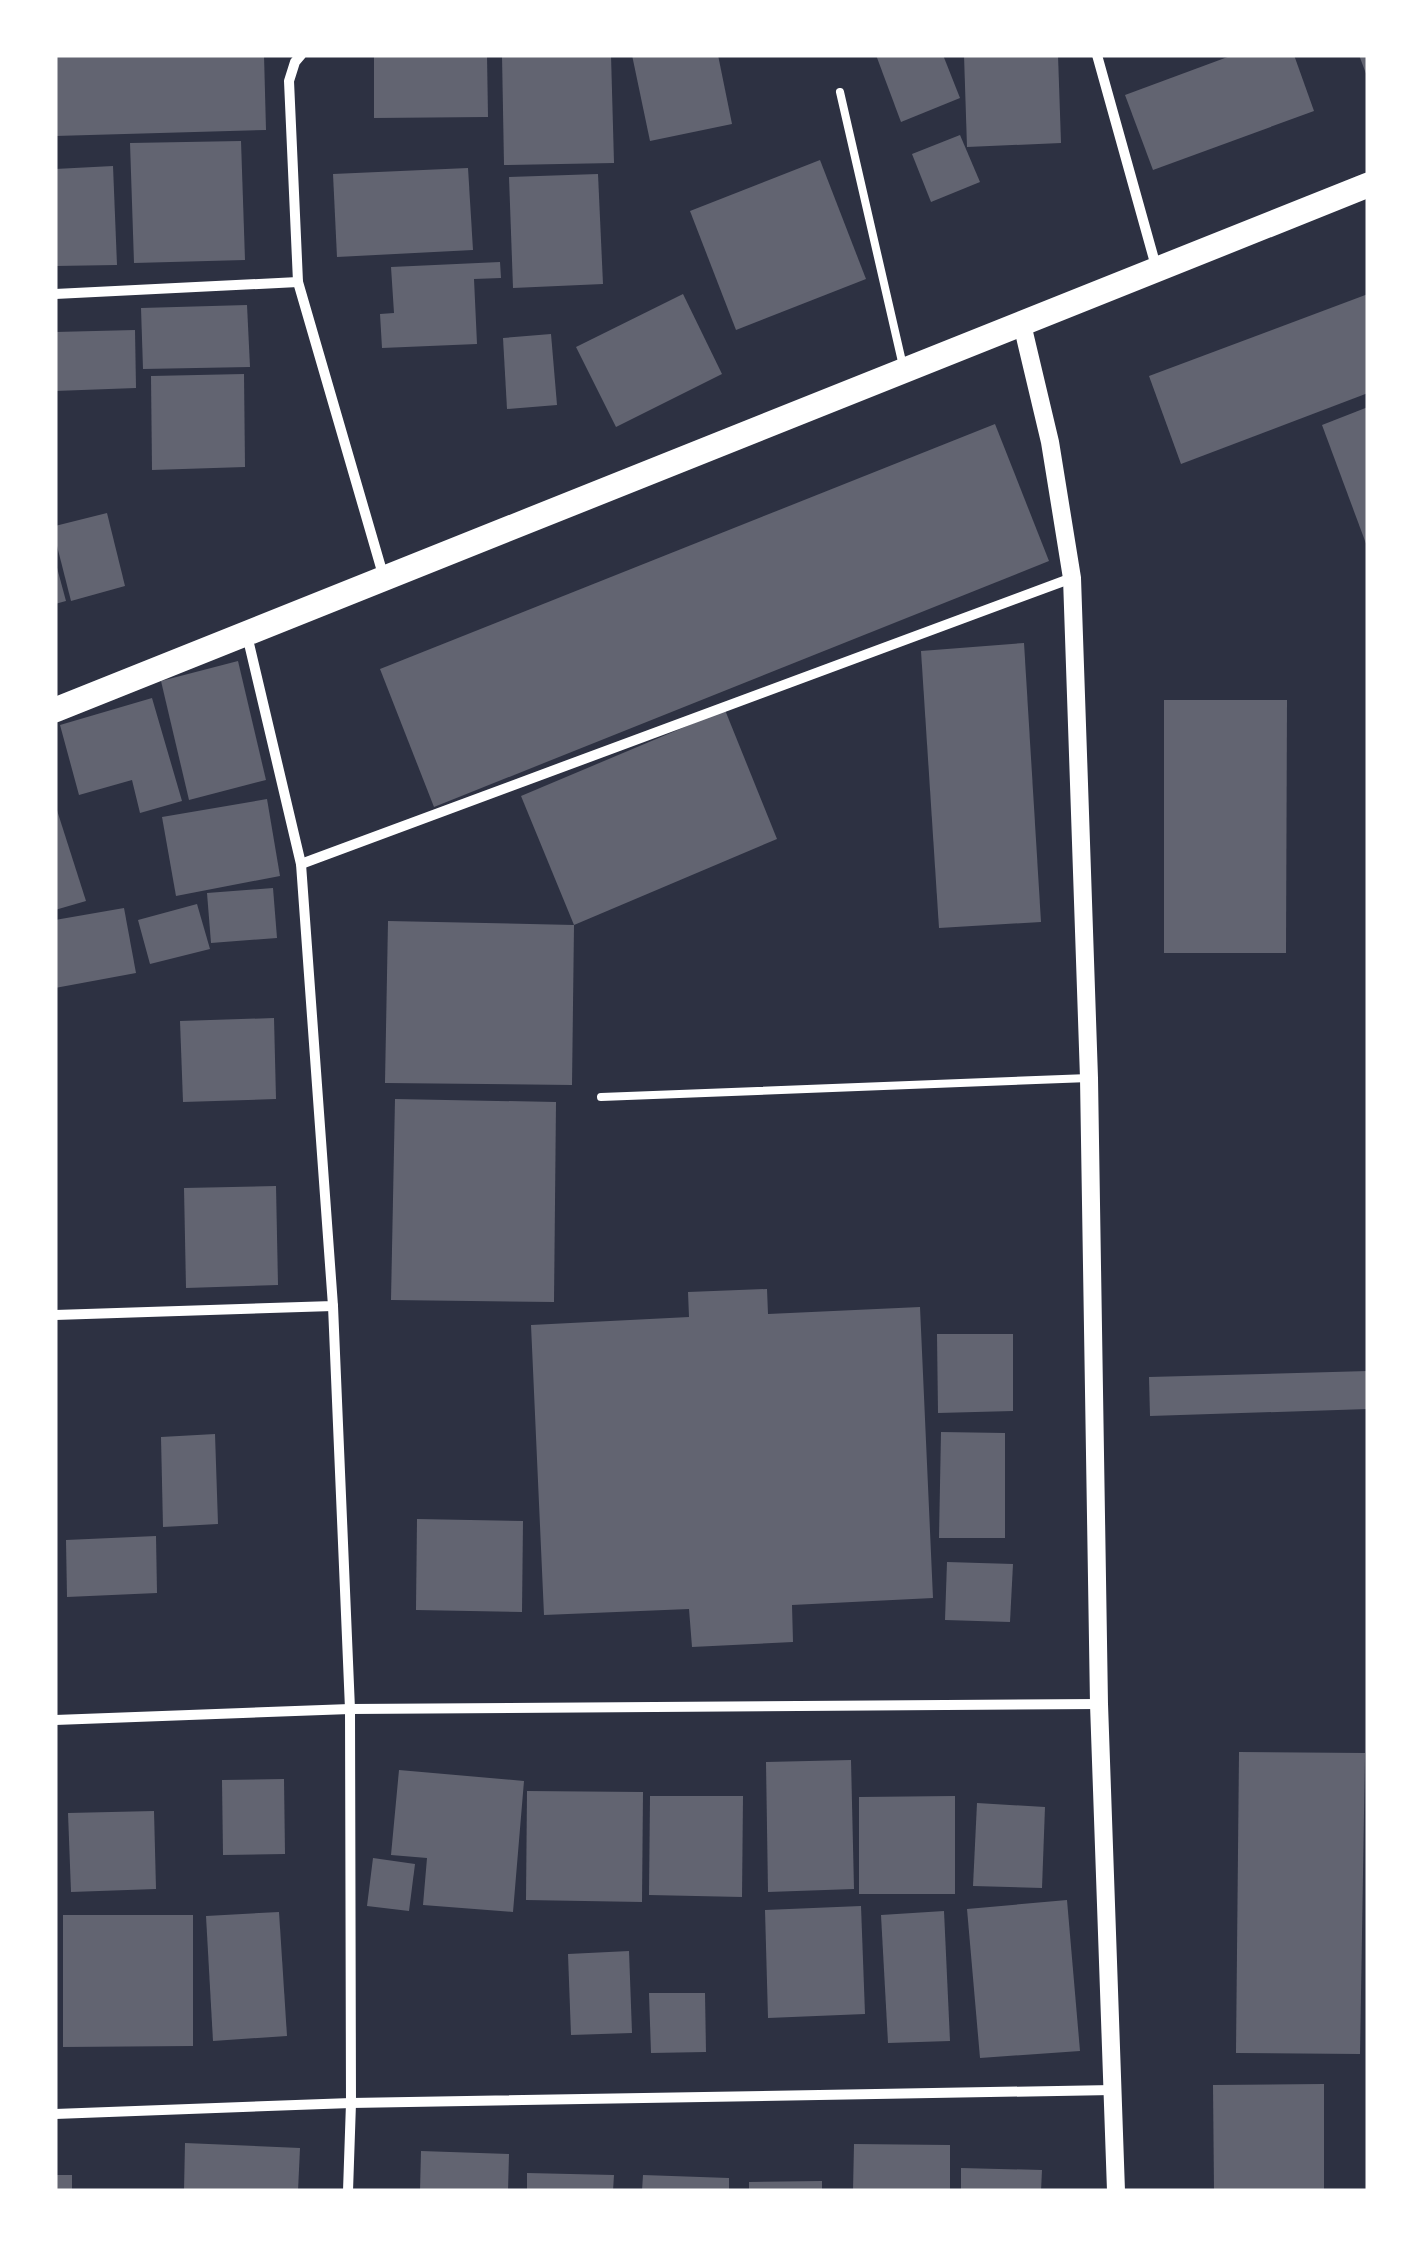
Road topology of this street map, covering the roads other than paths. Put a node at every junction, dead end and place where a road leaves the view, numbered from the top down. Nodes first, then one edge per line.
1 (301, 55) edge
2 (1097, 55) edge
3 (840, 92) dead end
4 (1368, 185) edge
5 (1156, 270) junction
6 (298, 282) junction
7 (55, 294) edge
8 (1022, 324) junction
9 (904, 372) junction
10 (1072, 578) junction
11 (384, 579) junction
12 (246, 634) junction
13 (55, 710) edge
14 (301, 864) junction
15 (1090, 1078) junction
16 (601, 1097) dead end
17 (333, 1306) junction
18 (55, 1315) edge
19 (1099, 1704) junction
20 (350, 1708) junction
21 (55, 1720) edge
22 (1112, 2090) junction
23 (351, 2103) junction
24 (55, 2114) edge
25 (348, 2191) edge
26 (1116, 2191) edge

1 - 6 street
2 - 5 street
3 - 9 lane
4 - 5 main road
5 - 8 main road
6 - 7 street
6 - 11 street
8 - 9 main road
8 - 10 street
9 - 11 main road
10 - 14 street
10 - 15 street
11 - 12 main road
12 - 13 main road
12 - 14 street
14 - 17 street
15 - 16 lane
15 - 19 street
17 - 18 street
17 - 20 street
19 - 20 street
19 - 22 street
20 - 21 street
20 - 23 street
22 - 23 street
22 - 26 street
23 - 24 street
23 - 25 street

